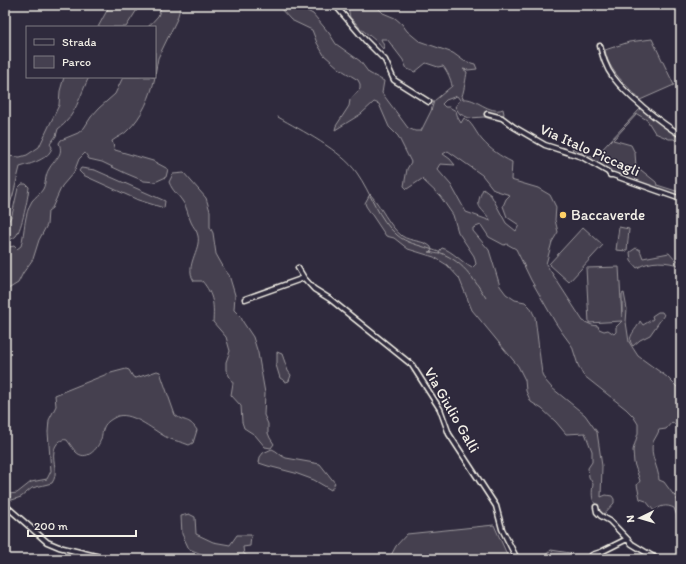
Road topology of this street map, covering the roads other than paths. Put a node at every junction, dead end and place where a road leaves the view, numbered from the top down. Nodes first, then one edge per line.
1 (335, 5) edge
2 (600, 46) dead end
3 (428, 102) dead end
4 (487, 114) dead end
5 (681, 135) edge
6 (681, 199) edge
7 (298, 268) dead end
8 (304, 278) junction
9 (245, 299) dead end
10 (5, 506) edge
11 (596, 506) dead end
12 (627, 540) junction
13 (592, 555) dead end
14 (108, 559) edge
15 (517, 559) edge
16 (656, 559) edge

1 - 3 street
2 - 5 street
4 - 6 street, Via Italo Piccagli
7 - 8 street, Via Giulio Galli
8 - 9 street
8 - 15 street, Via Giulio Galli
10 - 14 street
11 - 12 street
12 - 13 street
12 - 16 street

